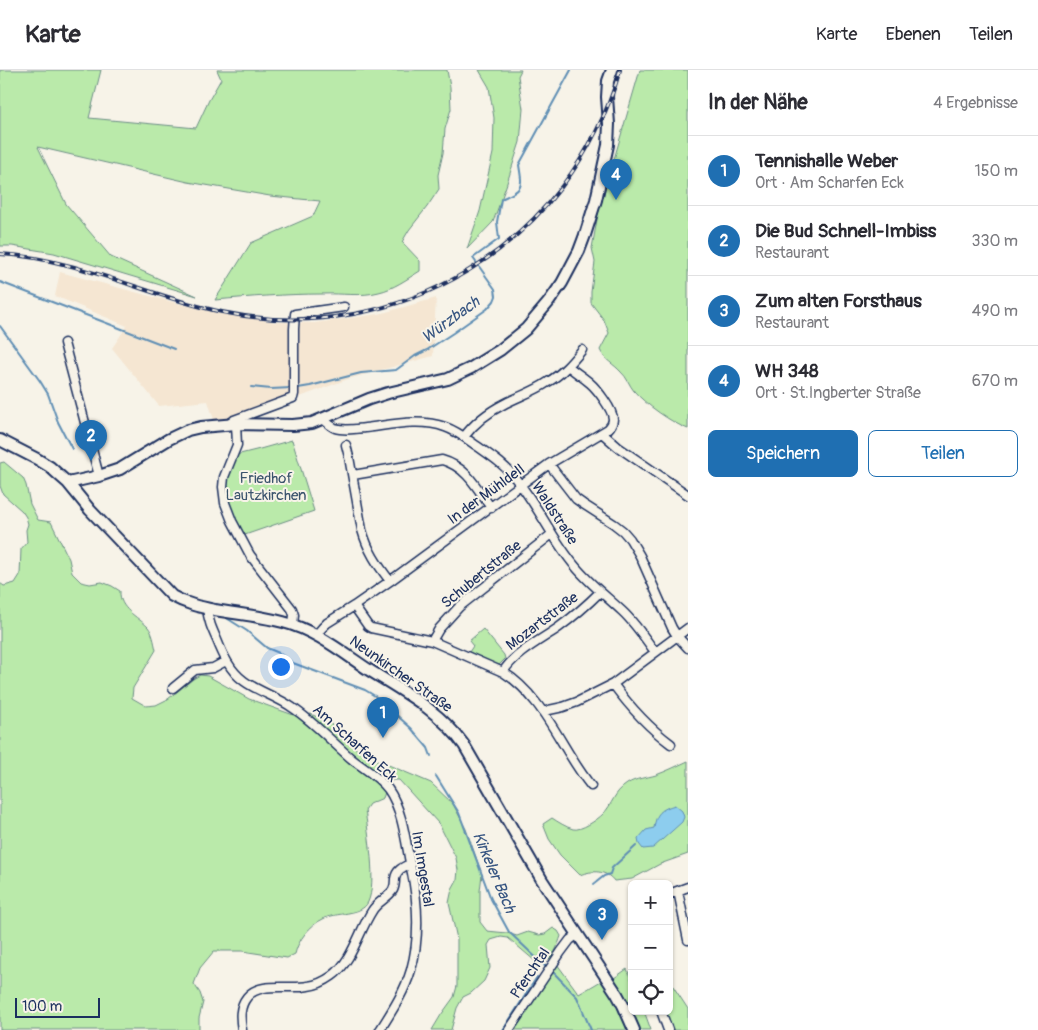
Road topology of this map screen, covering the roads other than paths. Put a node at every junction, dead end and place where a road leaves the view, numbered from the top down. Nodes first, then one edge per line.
1 (610, 71) edge
2 (344, 307) dead end
3 (64, 343) dead end
4 (582, 350) dead end
5 (568, 366) junction
6 (323, 419) junction
7 (232, 425) junction
8 (602, 433) junction
9 (464, 437) junction
10 (0, 440) edge
11 (346, 444) dead end
12 (549, 464) junction
13 (353, 475) junction
14 (99, 476) junction
15 (68, 484) junction
16 (521, 485) junction
17 (76, 494) junction
18 (688, 495) edge
19 (491, 508) junction
20 (552, 534) junction
21 (390, 581) junction
22 (600, 592) junction
23 (354, 606) junction
24 (207, 608) junction
25 (293, 625) junction
26 (688, 628) edge
27 (316, 635) junction
28 (677, 636) junction
29 (432, 641) junction
30 (688, 648) edge
31 (655, 652) junction
32 (226, 661) junction
33 (503, 672) junction
34 (613, 684) junction
35 (173, 688) dead end
36 (544, 712) junction
37 (671, 744) dead end
38 (591, 786) dead end
39 (392, 796) joint
40 (410, 864) junction
41 (688, 886) edge
42 (678, 891) junction
43 (673, 893) edge
44 (686, 921) edge
45 (578, 934) junction
46 (688, 940) edge
47 (662, 1015) edge
48 (242, 1030) edge
49 (380, 1030) edge
50 (509, 1030) edge
51 (634, 1030) edge
52 (668, 1030) edge

1 - 6 main road
2 - 7 street
3 - 14 street
4 - 5 street
5 - 8 street
5 - 9 street
6 - 7 main road
6 - 9 street, Waldstraße
7 - 14 main road
7 - 25 street
8 - 12 street, In der Mühldell
8 - 18 street
9 - 16 street, Waldstraße
10 - 15 main road, Neunkircher Straße
11 - 13 street
12 - 16 street, In der Mühldell
12 - 28 street
13 - 19 street
13 - 21 street
14 - 15 main road
14 - 17 main road
15 - 17 main road, Neunkircher Straße
16 - 19 street, In der Mühldell
16 - 20 street, Waldstraße
17 - 24 main road, Neunkircher Straße
19 - 21 street, In der Mühldell
20 - 22 street, Waldstraße
20 - 29 street, Schubertstraße
21 - 23 street, In der Mühldell
22 - 31 street, Waldstraße
22 - 33 street, Mozartstraße
23 - 27 street, In der Mühldell
23 - 29 street
24 - 25 main road, Neunkircher Straße
24 - 32 street, Am Scharfen Eck
25 - 27 main road, Neunkircher Straße
26 - 28 street
27 - 45 main road, Neunkircher Straße
28 - 30 street
28 - 31 street
29 - 33 street
31 - 34 street
32 - 35 street
32 - 39 street, Am Scharfen Eck
33 - 36 street
34 - 36 street
34 - 37 street
36 - 38 street
39 - 40 street, Im Imgestal
40 - 48 street
40 - 49 street, Im Imgestal
41 - 42 street
42 - 43 street
42 - 44 street
44 - 46 street
45 - 50 street, Pferchtal
45 - 51 main road, Neunkircher Straße
47 - 52 street

